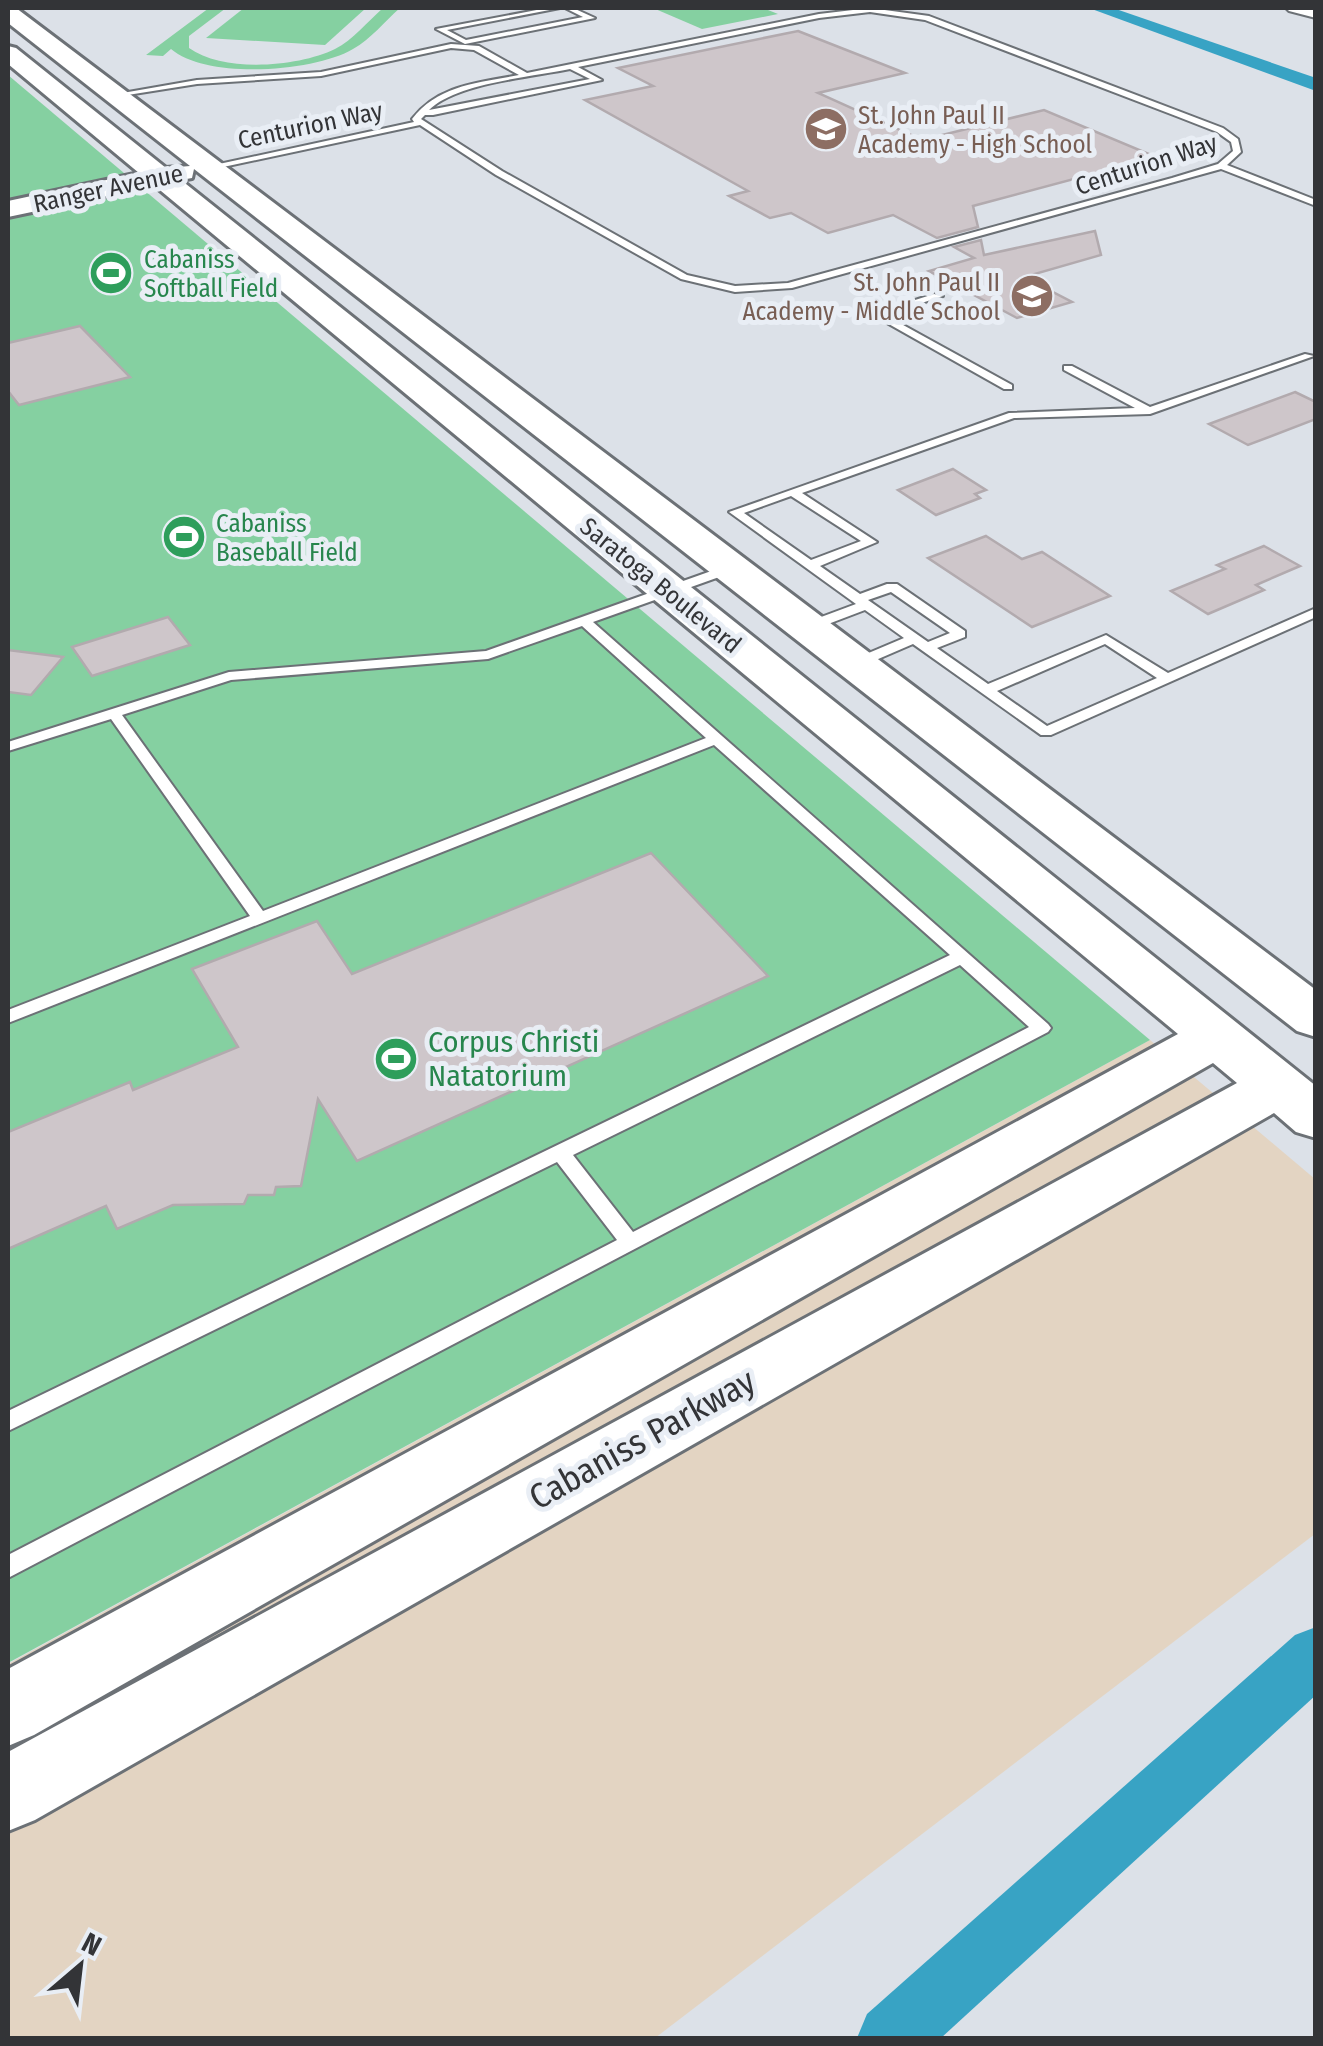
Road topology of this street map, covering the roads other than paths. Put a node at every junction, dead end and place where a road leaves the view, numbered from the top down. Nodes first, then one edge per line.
1 (556, 8) edge
2 (568, 8) edge
3 (1294, 8) edge
4 (8, 13) edge
5 (1316, 14) edge
6 (464, 44) junction
7 (8, 53) edge
8 (570, 66) junction
9 (528, 76) junction
10 (115, 95) junction
11 (420, 112) junction
12 (420, 123) junction
13 (1220, 166) junction
14 (209, 167) junction
15 (159, 177) junction
16 (1316, 203) edge
17 (8, 209) edge
18 (938, 296) dead end
19 (1309, 356) dead end
20 (1068, 368) dead end
21 (1008, 387) dead end
22 (1150, 411) junction
23 (793, 492) junction
24 (810, 565) junction
25 (730, 568) junction
26 (668, 591) junction
27 (862, 602) junction
28 (1316, 612) edge
29 (584, 622) junction
30 (810, 626) junction
31 (920, 643) junction
32 (857, 663) junction
33 (1167, 678) junction
34 (986, 690) junction
35 (112, 712) junction
36 (716, 738) junction
37 (8, 747) edge
38 (260, 918) junction
39 (962, 957) junction
40 (8, 1018) edge
41 (1316, 1018) edge
42 (1217, 1036) junction
43 (1296, 1102) edge
44 (560, 1152) junction
45 (630, 1243) junction
46 (8, 1421) edge
47 (8, 1566) edge
48 (13, 1759) edge

1 - 6 lane
2 - 6 lane
3 - 5 street
4 - 10 main road, Saratoga Boulevard
6 - 9 lane
6 - 10 lane
7 - 15 main road, Saratoga Boulevard
8 - 9 lane, Centurion Way
8 - 11 lane
8 - 13 lane, Centurion Way
9 - 11 lane, Centurion Way
10 - 14 main road, Saratoga Boulevard
11 - 12 lane, Centurion Way
12 - 13 lane, Centurion Way
12 - 14 lane, Centurion Way
13 - 16 lane
14 - 15 main road, Ranger Avenue
14 - 25 main road, Saratoga Boulevard
15 - 17 main road, Ranger Avenue
15 - 26 main road, Saratoga Boulevard
18 - 21 lane
19 - 22 lane
20 - 22 lane
22 - 23 lane
23 - 24 lane
23 - 24 lane
24 - 27 lane
25 - 26 lane
25 - 30 main road, Saratoga Boulevard
26 - 29 lane
26 - 42 main road, Saratoga Boulevard
27 - 30 lane
27 - 31 lane
27 - 31 lane
28 - 33 lane
29 - 35 lane
29 - 36 lane
30 - 32 main road, Saratoga Boulevard
31 - 32 lane
31 - 34 lane
32 - 41 main road, Saratoga Boulevard
33 - 34 lane
33 - 34 lane
35 - 37 lane
35 - 38 lane
36 - 38 lane
36 - 39 lane
38 - 40 lane
39 - 44 lane
39 - 45 lane
42 - 43 main road, Saratoga Boulevard
42 - 48 main road, Cabaniss Parkway
43 - 48 main road, Cabaniss Parkway
44 - 45 lane
44 - 46 lane
45 - 47 lane

